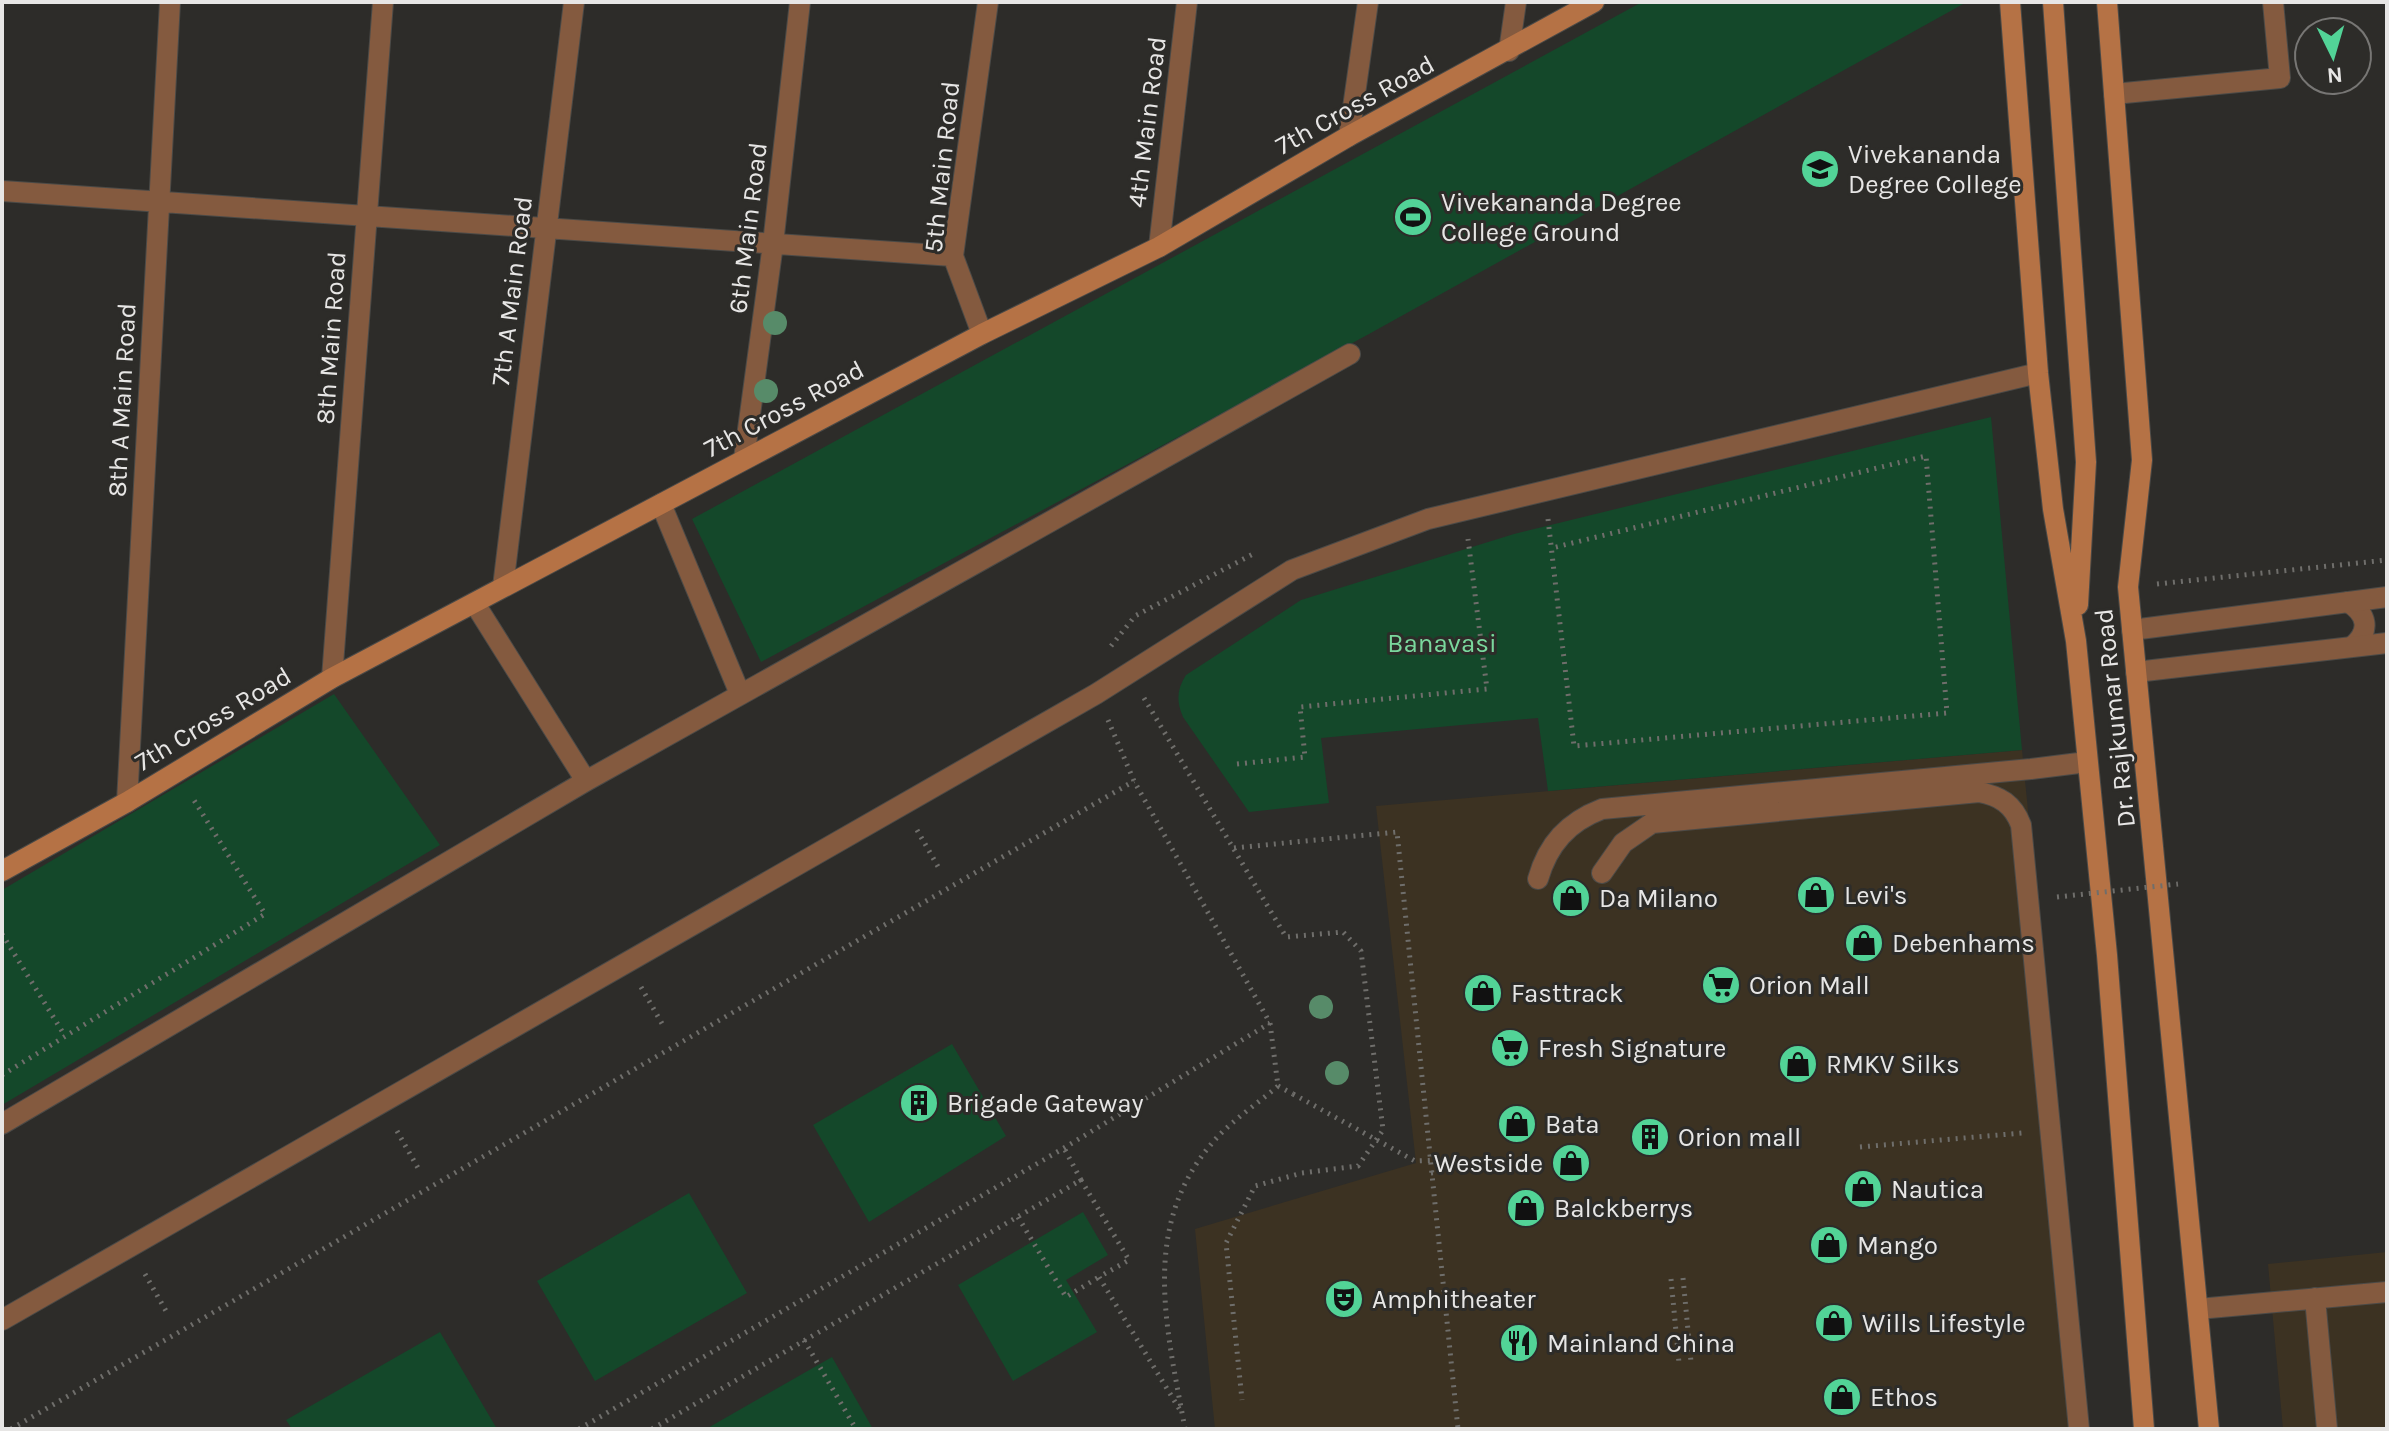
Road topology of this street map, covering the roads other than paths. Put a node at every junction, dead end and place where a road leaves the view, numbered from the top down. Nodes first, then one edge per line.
1 (170, 2) edge
2 (383, 2) edge
3 (574, 2) edge
4 (800, 2) edge
5 (988, 2) edge
6 (1187, 2) edge
7 (1368, 2) edge
8 (1516, 2) edge
9 (1594, 2) edge
10 (2010, 2) edge
11 (2053, 2) edge
12 (2107, 2) edge
13 (2273, 2) edge
14 (1509, 51) junction
15 (2114, 94) junction
16 (1349, 136) junction
17 (2, 191) edge
18 (159, 202) junction
19 (366, 216) junction
20 (546, 229) junction
21 (773, 244) junction
22 (1159, 247) junction
23 (953, 256) junction
24 (982, 334) junction
25 (1350, 354) dead end
26 (2038, 373) junction
27 (744, 459) junction
28 (661, 504) junction
29 (503, 587) junction
30 (2387, 597) edge
31 (2348, 602) junction
32 (475, 604) junction
33 (2132, 630) junction
34 (2076, 641) junction
35 (2387, 643) edge
36 (2353, 646) junction
37 (2136, 672) junction
38 (332, 678) junction
39 (740, 694) junction
40 (2087, 762) junction
41 (586, 781) junction
42 (127, 802) junction
43 (2, 871) edge
44 (1602, 873) dead end
45 (1538, 879) dead end
46 (2, 1124) edge
47 (2387, 1292) edge
48 (2315, 1298) junction
49 (2198, 1309) junction
50 (2, 1320) edge
51 (2079, 1429) edge
52 (2144, 1429) edge
53 (2209, 1429) edge
54 (2327, 1429) edge

1 - 18 street, 8th A Main Road
2 - 19 street, 8th Main Road
3 - 20 street, 7th A Main Road
4 - 21 street, 6th Main Road
5 - 23 street, 5th Main Road
6 - 22 street, 4th Main Road
7 - 16 street
8 - 14 street
9 - 14 main road, 7th Cross Road
10 - 26 main road
11 - 34 main road
12 - 15 main road, Dr. Rajkumar Road
13 - 15 street
14 - 16 main road, 7th Cross Road
15 - 33 main road, Dr. Rajkumar Road
16 - 22 main road, 7th Cross Road
17 - 18 street
18 - 19 street
18 - 42 street, 8th A Main Road
19 - 20 street
19 - 38 street, 8th Main Road
20 - 21 street
20 - 29 street, 7th A Main Road
21 - 23 street
21 - 27 street, 6th Main Road
22 - 24 main road, 7th Cross Road
23 - 24 street, 5th Main Road
24 - 27 main road, 7th Cross Road
25 - 39 street
26 - 34 main road
26 - 50 street
27 - 28 main road, 7th Cross Road
28 - 29 main road, 7th Cross Road
28 - 39 street
29 - 32 main road, 7th Cross Road
30 - 31 street
31 - 33 street
31 - 36 street
32 - 38 main road, 7th Cross Road
32 - 41 street
33 - 37 main road, Dr. Rajkumar Road
34 - 40 main road, Dr. Rajkumar Road
35 - 36 street
36 - 37 street
37 - 49 main road, Dr. Rajkumar Road
38 - 42 main road, 7th Cross Road
39 - 41 street
40 - 45 street
40 - 52 main road, Dr. Rajkumar Road
41 - 46 street
42 - 43 main road, 7th Cross Road
44 - 51 street
47 - 48 street
48 - 49 street
48 - 54 street
49 - 53 main road, Dr. Rajkumar Road

